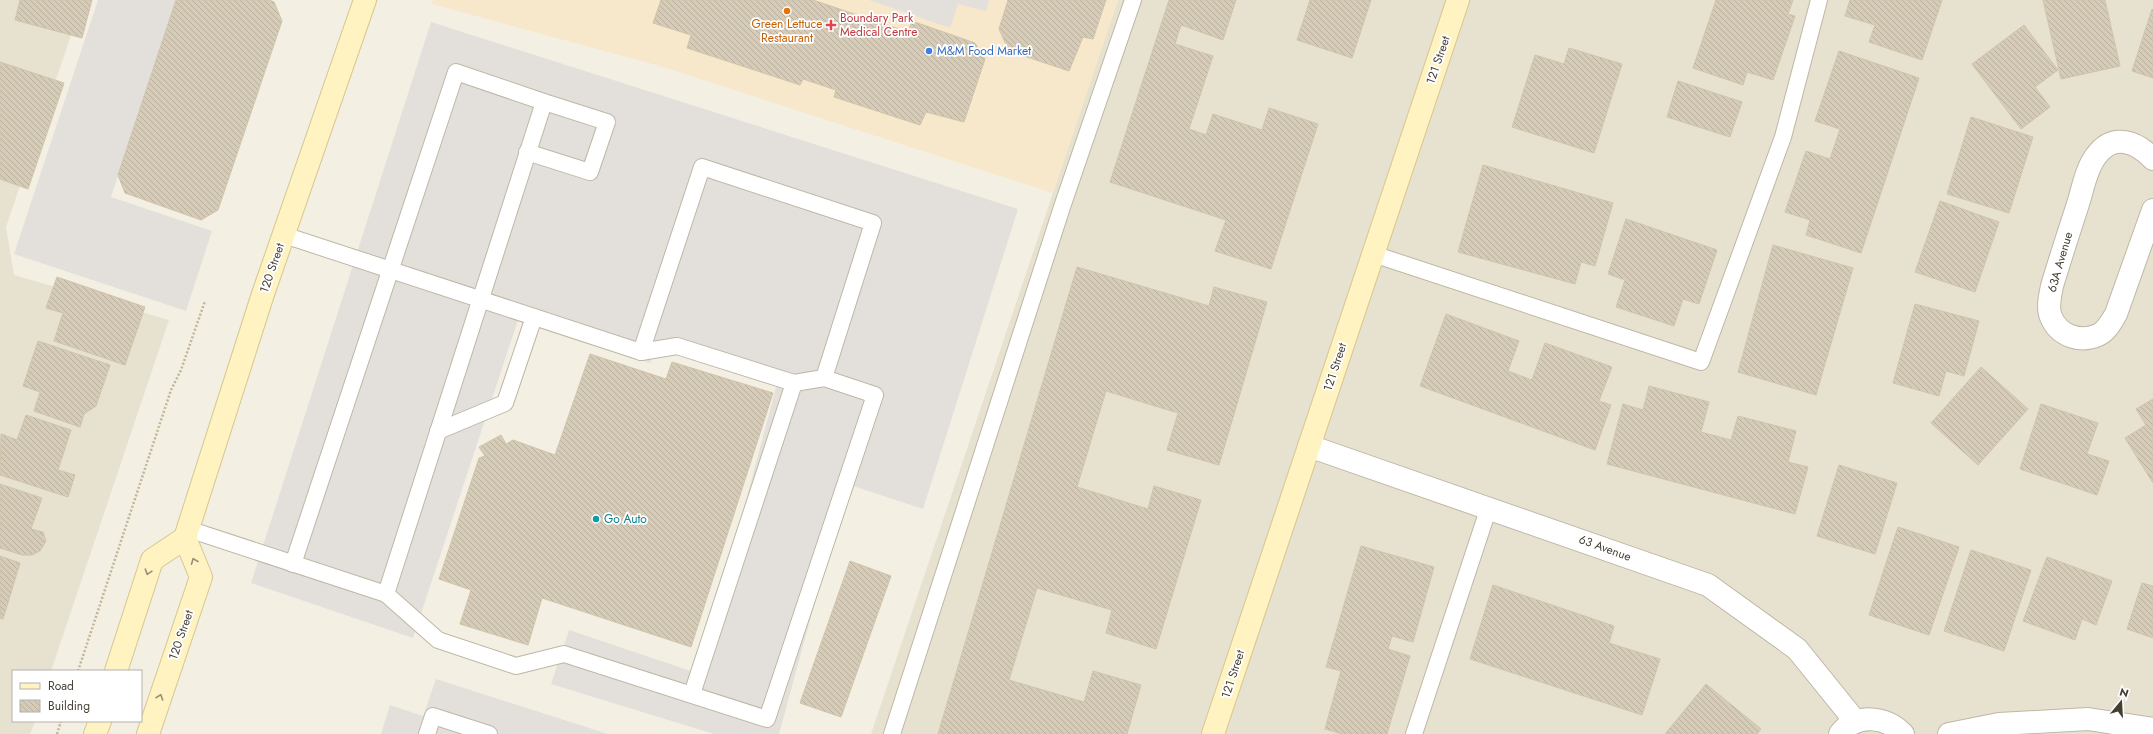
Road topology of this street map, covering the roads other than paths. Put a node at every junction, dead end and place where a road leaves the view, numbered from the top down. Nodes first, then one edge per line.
1 (365, 0) edge
2 (1133, 0) edge
3 (1458, 0) edge
4 (1819, 0) edge
5 (544, 102) junction
6 (527, 152) junction
7 (2153, 159) edge
8 (2153, 210) edge
9 (284, 235) junction
10 (1373, 254) junction
11 (390, 270) junction
12 (480, 300) junction
13 (534, 317) junction
14 (641, 352) junction
15 (824, 378) junction
16 (794, 383) junction
17 (438, 431) junction
18 (1309, 446) junction
19 (1489, 507) junction
20 (187, 534) junction
21 (293, 564) junction
22 (386, 594) junction
23 (116, 670) edge
24 (692, 694) junction
25 (100, 722) edge
26 (1848, 728) edge
27 (2153, 729) edge
28 (95, 734) edge
29 (148, 734) edge
30 (427, 734) edge
31 (489, 734) edge
32 (892, 734) edge
33 (1213, 734) edge
34 (1414, 734) edge
35 (1903, 734) edge
36 (1949, 734) edge

1 - 9 main road, 120 Street
2 - 32 lane
3 - 10 main road, 121 Street
4 - 10 lane
5 - 6 lane
5 - 6 lane
5 - 11 lane
6 - 12 lane
7 - 8 street, 63A Avenue
9 - 11 lane
9 - 20 main road, 120 Street
10 - 18 main road, 121 Street
11 - 12 lane
11 - 21 lane
12 - 13 lane
12 - 17 lane
13 - 14 lane
13 - 17 lane
14 - 15 lane
14 - 16 lane
15 - 16 lane
15 - 24 lane
16 - 24 lane
17 - 22 lane
18 - 19 street, 63 Avenue
18 - 33 main road, 121 Street
19 - 26 street, 63 Avenue
19 - 34 lane
20 - 21 lane
20 -> 23 main road
29 -> 20 main road, 120 Street
21 - 22 lane
22 - 24 lane
25 - 28 main road
26 - 35 street
27 - 36 street
30 - 31 lane

